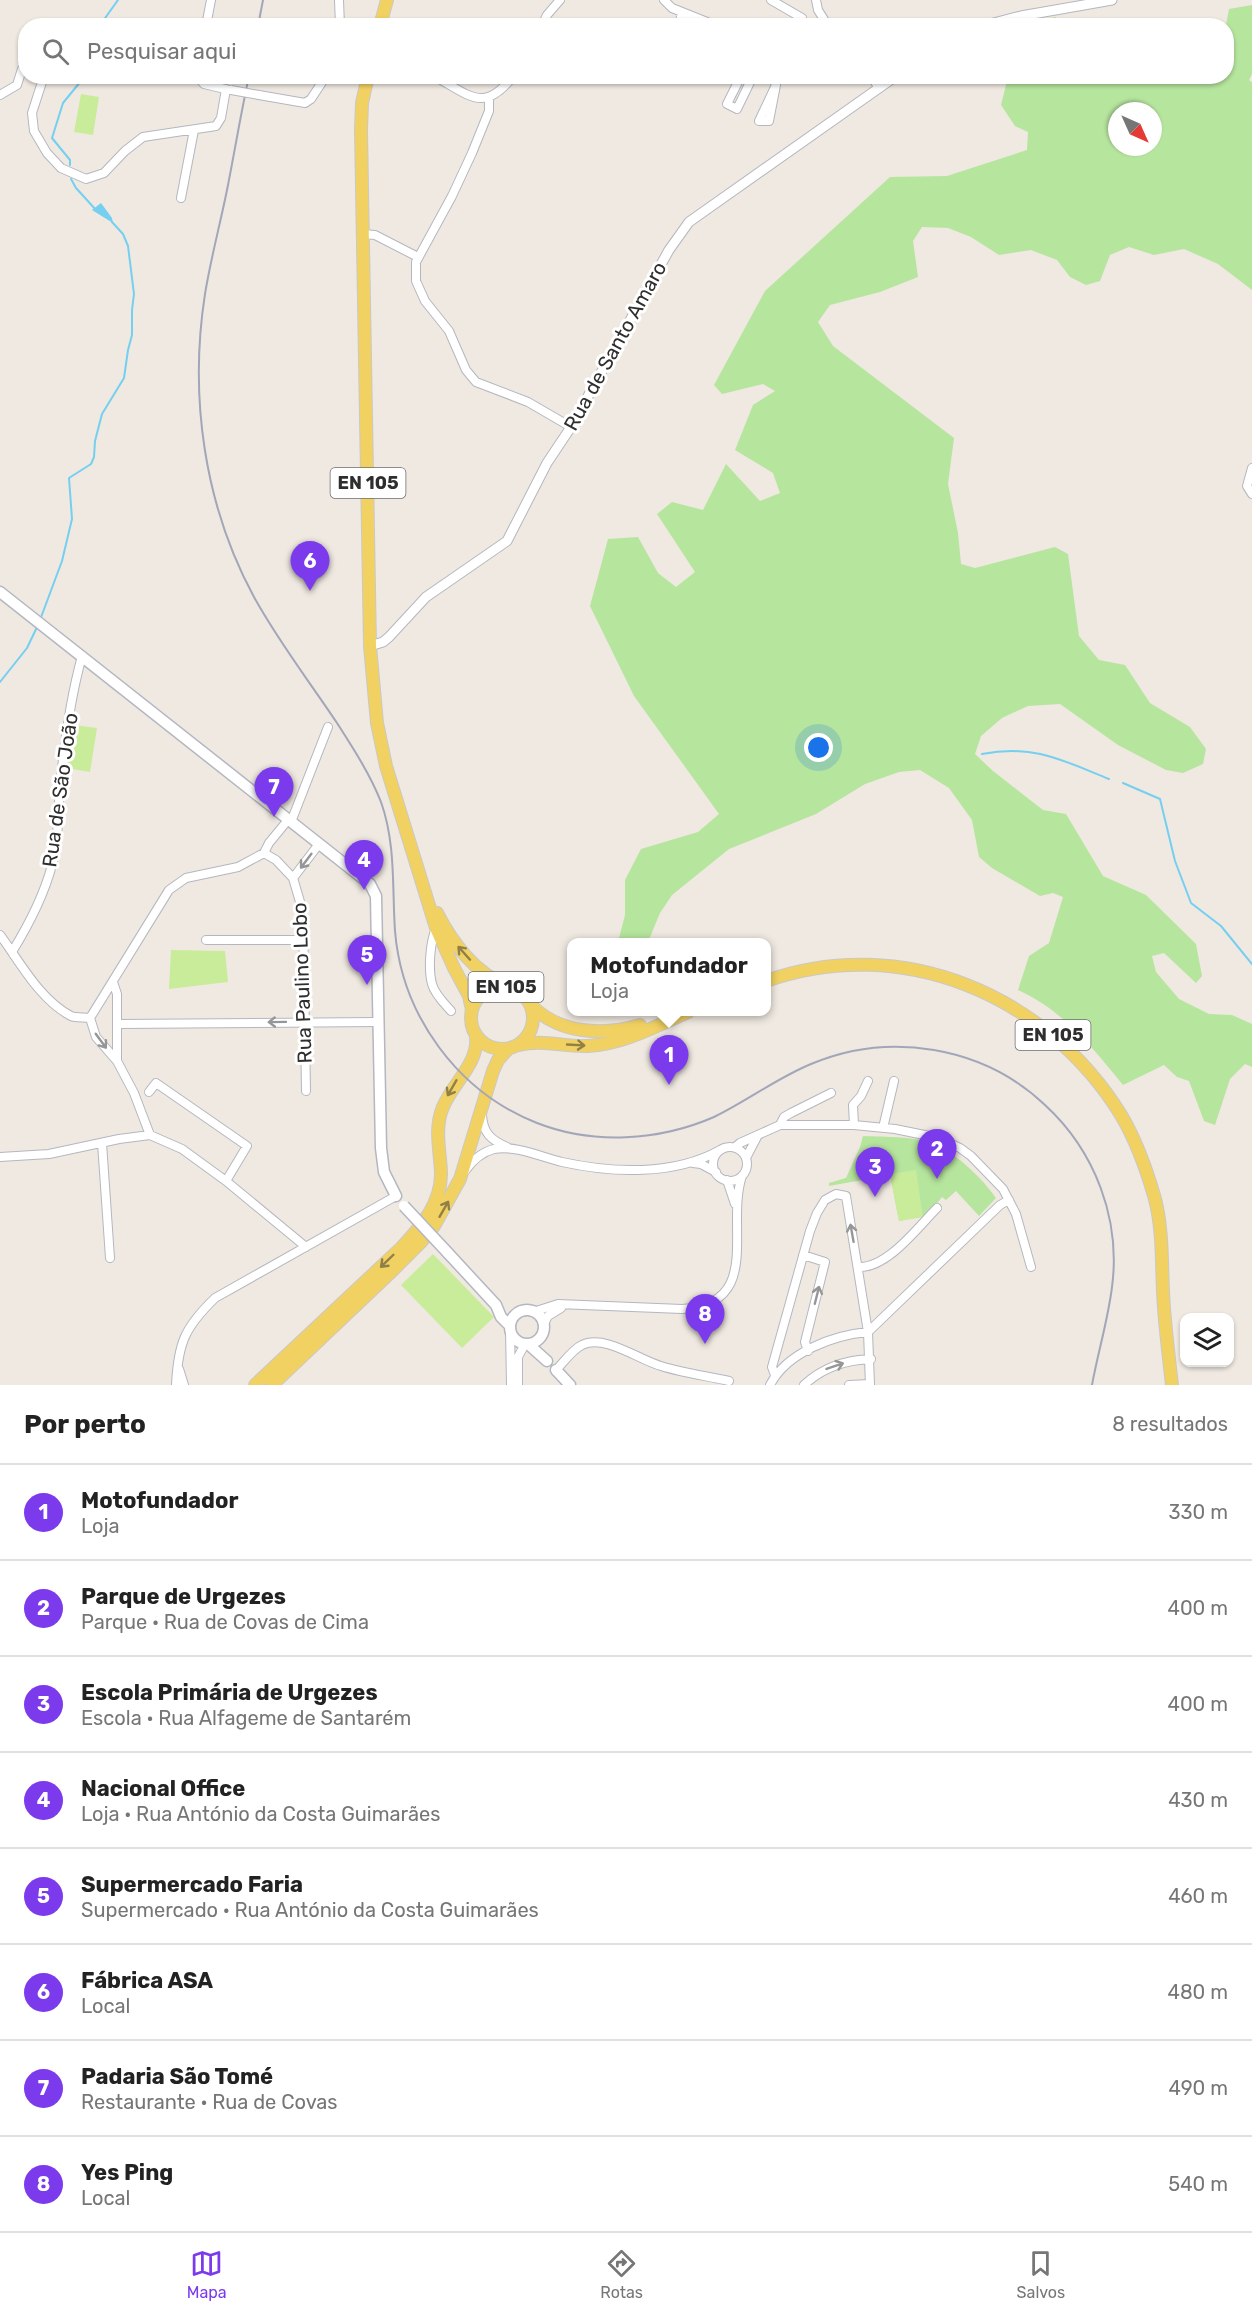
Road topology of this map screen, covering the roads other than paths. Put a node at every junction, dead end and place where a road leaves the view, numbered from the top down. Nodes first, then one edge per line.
1 (211, 0) edge
2 (339, 0) edge
3 (387, 0) edge
4 (560, 0) edge
5 (664, 0) edge
6 (771, 0) edge
7 (816, 0) edge
8 (1112, 0) edge
9 (682, 12) junction
10 (208, 18) edge
11 (340, 18) edge
12 (382, 18) edge
13 (546, 18) edge
14 (681, 18) edge
15 (697, 18) edge
16 (802, 18) dead end
17 (823, 18) edge
18 (1014, 18) edge
19 (18, 82) edge
20 (41, 84) edge
21 (204, 84) edge
22 (321, 84) edge
23 (366, 84) edge
24 (449, 84) edge
25 (507, 84) edge
26 (737, 84) edge
27 (749, 84) edge
28 (876, 84) edge
29 (885, 84) edge
30 (879, 88) junction
31 (228, 89) junction
32 (0, 94) edge
33 (489, 98) junction
34 (194, 130) junction
35 (181, 198) dead end
36 (363, 234) junction
37 (418, 257) junction
38 (571, 427) junction
39 (1252, 468) edge
40 (1252, 494) edge
41 (0, 592) edge
42 (370, 646) junction
43 (82, 656) junction
44 (328, 727) dead end
45 (290, 821) junction
46 (319, 844) junction
47 (264, 853) junction
48 (293, 878) junction
49 (422, 883) junction
50 (436, 928) junction
51 (0, 935) edge
52 (206, 940) dead end
53 (304, 940) junction
54 (12, 952) junction
55 (771, 980) edge
56 (113, 982) junction
57 (511, 988) junction
58 (531, 1005) junction
59 (472, 1010) junction
60 (452, 1011) dead end
61 (674, 1016) edge
62 (679, 1016) edge
63 (90, 1018) junction
64 (378, 1022) junction
65 (305, 1023) junction
66 (118, 1024) junction
67 (476, 1037) junction
68 (512, 1048) junction
69 (117, 1061) junction
70 (868, 1081) dead end
71 (894, 1081) dead end
72 (306, 1091) dead end
73 (149, 1092) dead end
74 (831, 1093) dead end
75 (482, 1111) junction
76 (780, 1125) junction
77 (854, 1125) junction
78 (883, 1128) junction
79 (150, 1135) junction
80 (757, 1137) junction
81 (102, 1143) junction
82 (735, 1147) junction
83 (511, 1149) junction
84 (720, 1150) junction
85 (0, 1157) edge
86 (746, 1158) junction
87 (691, 1163) junction
88 (716, 1172) junction
89 (742, 1176) junction
90 (460, 1179) junction
91 (727, 1180) junction
92 (225, 1181) junction
93 (396, 1196) junction
94 (1009, 1200) junction
95 (404, 1206) joint
96 (937, 1208) dead end
97 (736, 1209) junction
98 (306, 1247) junction
99 (803, 1255) junction
100 (110, 1258) dead end
101 (858, 1267) junction
102 (1031, 1267) dead end
103 (496, 1305) junction
104 (577, 1306) junction
105 (533, 1312) junction
106 (518, 1314) junction
107 (543, 1325) junction
108 (510, 1328) junction
109 (868, 1332) junction
110 (531, 1342) junction
111 (808, 1351) junction
112 (871, 1359) junction
113 (547, 1361) joint
114 (178, 1363) junction
115 (556, 1370) junction
116 (775, 1375) junction
117 (729, 1381) dead end
118 (176, 1385) edge
119 (184, 1385) edge
120 (255, 1385) edge
121 (272, 1385) edge
122 (511, 1385) edge
123 (518, 1385) edge
124 (570, 1385) edge
125 (770, 1385) edge
126 (804, 1385) edge
127 (849, 1385) edge
128 (870, 1385) edge
129 (1172, 1385) edge

1 - 10 street
2 - 11 street
3 - 12 main road
4 - 13 street
5 - 9 street
6 - 16 street
7 - 17 street
8 - 18 street
9 - 14 street
9 - 15 street
19 - 32 street
20 - 34 street
21 - 31 street
22 - 31 street, bridge
23 - 36 main road, EN 105
24 - 33 street
25 - 33 street
26 - 27 street
28 - 30 street
29 - 30 street, Rua de Santo Amaro
30 - 38 street, Rua de Santo Amaro
31 - 34 street
33 - 37 street
34 - 35 street
36 - 37 street
36 - 42 main road, EN 105
37 - 38 street
38 - 42 street, Rua de Santo Amaro
39 - 40 street
41 - 43 main road
42 - 49 main road, EN 105
43 - 45 main road
43 - 54 street, Rua de São João
44 - 45 street
45 - 46 main road
45 - 47 street
46 -> 48 street
46 - 64 main road
47 - 48 street, Rua Paulino Lobo
47 - 56 street
48 - 53 street, Rua Paulino Lobo
49 - 50 main road, EN 105
57 -> 49 main road, EN 105
50 - 59 main road, EN 105
50 - 60 street
51 - 54 street
52 - 53 street
53 - 65 street, Rua Paulino Lobo
54 - 63 street
55 - 129 main road, EN 105
56 - 63 street
56 - 66 street
57 - 58 main road, EN 105
57 - 59 main road, EN 105
58 - 61 main road, EN 105
58 - 68 main road, EN 105
59 - 67 main road, EN 105
68 -> 62 main road, EN 105
63 -> 69 street
64 - 65 street
64 - 93 main road
65 -> 66 street
65 - 72 street, Rua Paulino Lobo
66 - 69 street
67 - 68 main road, EN 105
67 -> 120 main road
68 - 75 main road
69 - 79 street
70 - 77 street
71 - 78 street
73 - 92 street
74 - 76 street
75 - 83 street
75 - 90 main road
76 - 77 street
76 - 80 street
77 - 78 street
78 - 94 street
79 - 81 street
79 - 92 street
80 - 82 street
80 - 86 street
81 - 85 street
81 - 100 street
82 - 84 street
82 - 86 street
83 - 87 street
83 - 90 street
84 - 87 street
84 - 88 street
86 - 89 street
87 - 88 street
88 - 91 street
89 - 91 street
89 - 97 street
121 -> 90 main road
91 - 97 street
92 - 98 street
93 - 95 street
93 - 98 street
94 - 102 street
94 - 109 street
95 - 103 main road, bridge
96 - 101 street
97 - 104 street
98 - 114 street
101 -> 99 street
111 -> 99 street
99 - 116 street
101 - 109 street
103 - 106 main road
103 - 108 main road
104 - 105 street
104 - 107 street
105 - 106 main road
105 - 107 main road
106 - 108 main road
107 - 110 main road
108 - 110 main road
108 - 122 street
109 - 111 street
109 - 112 street
110 - 113 main road
110 - 123 street
111 - 116 street
126 -> 112 street
112 - 128 street
113 - 115 street
114 - 118 street
114 - 119 street
115 - 117 street
115 - 124 main road
116 - 125 street
127 - 128 street

